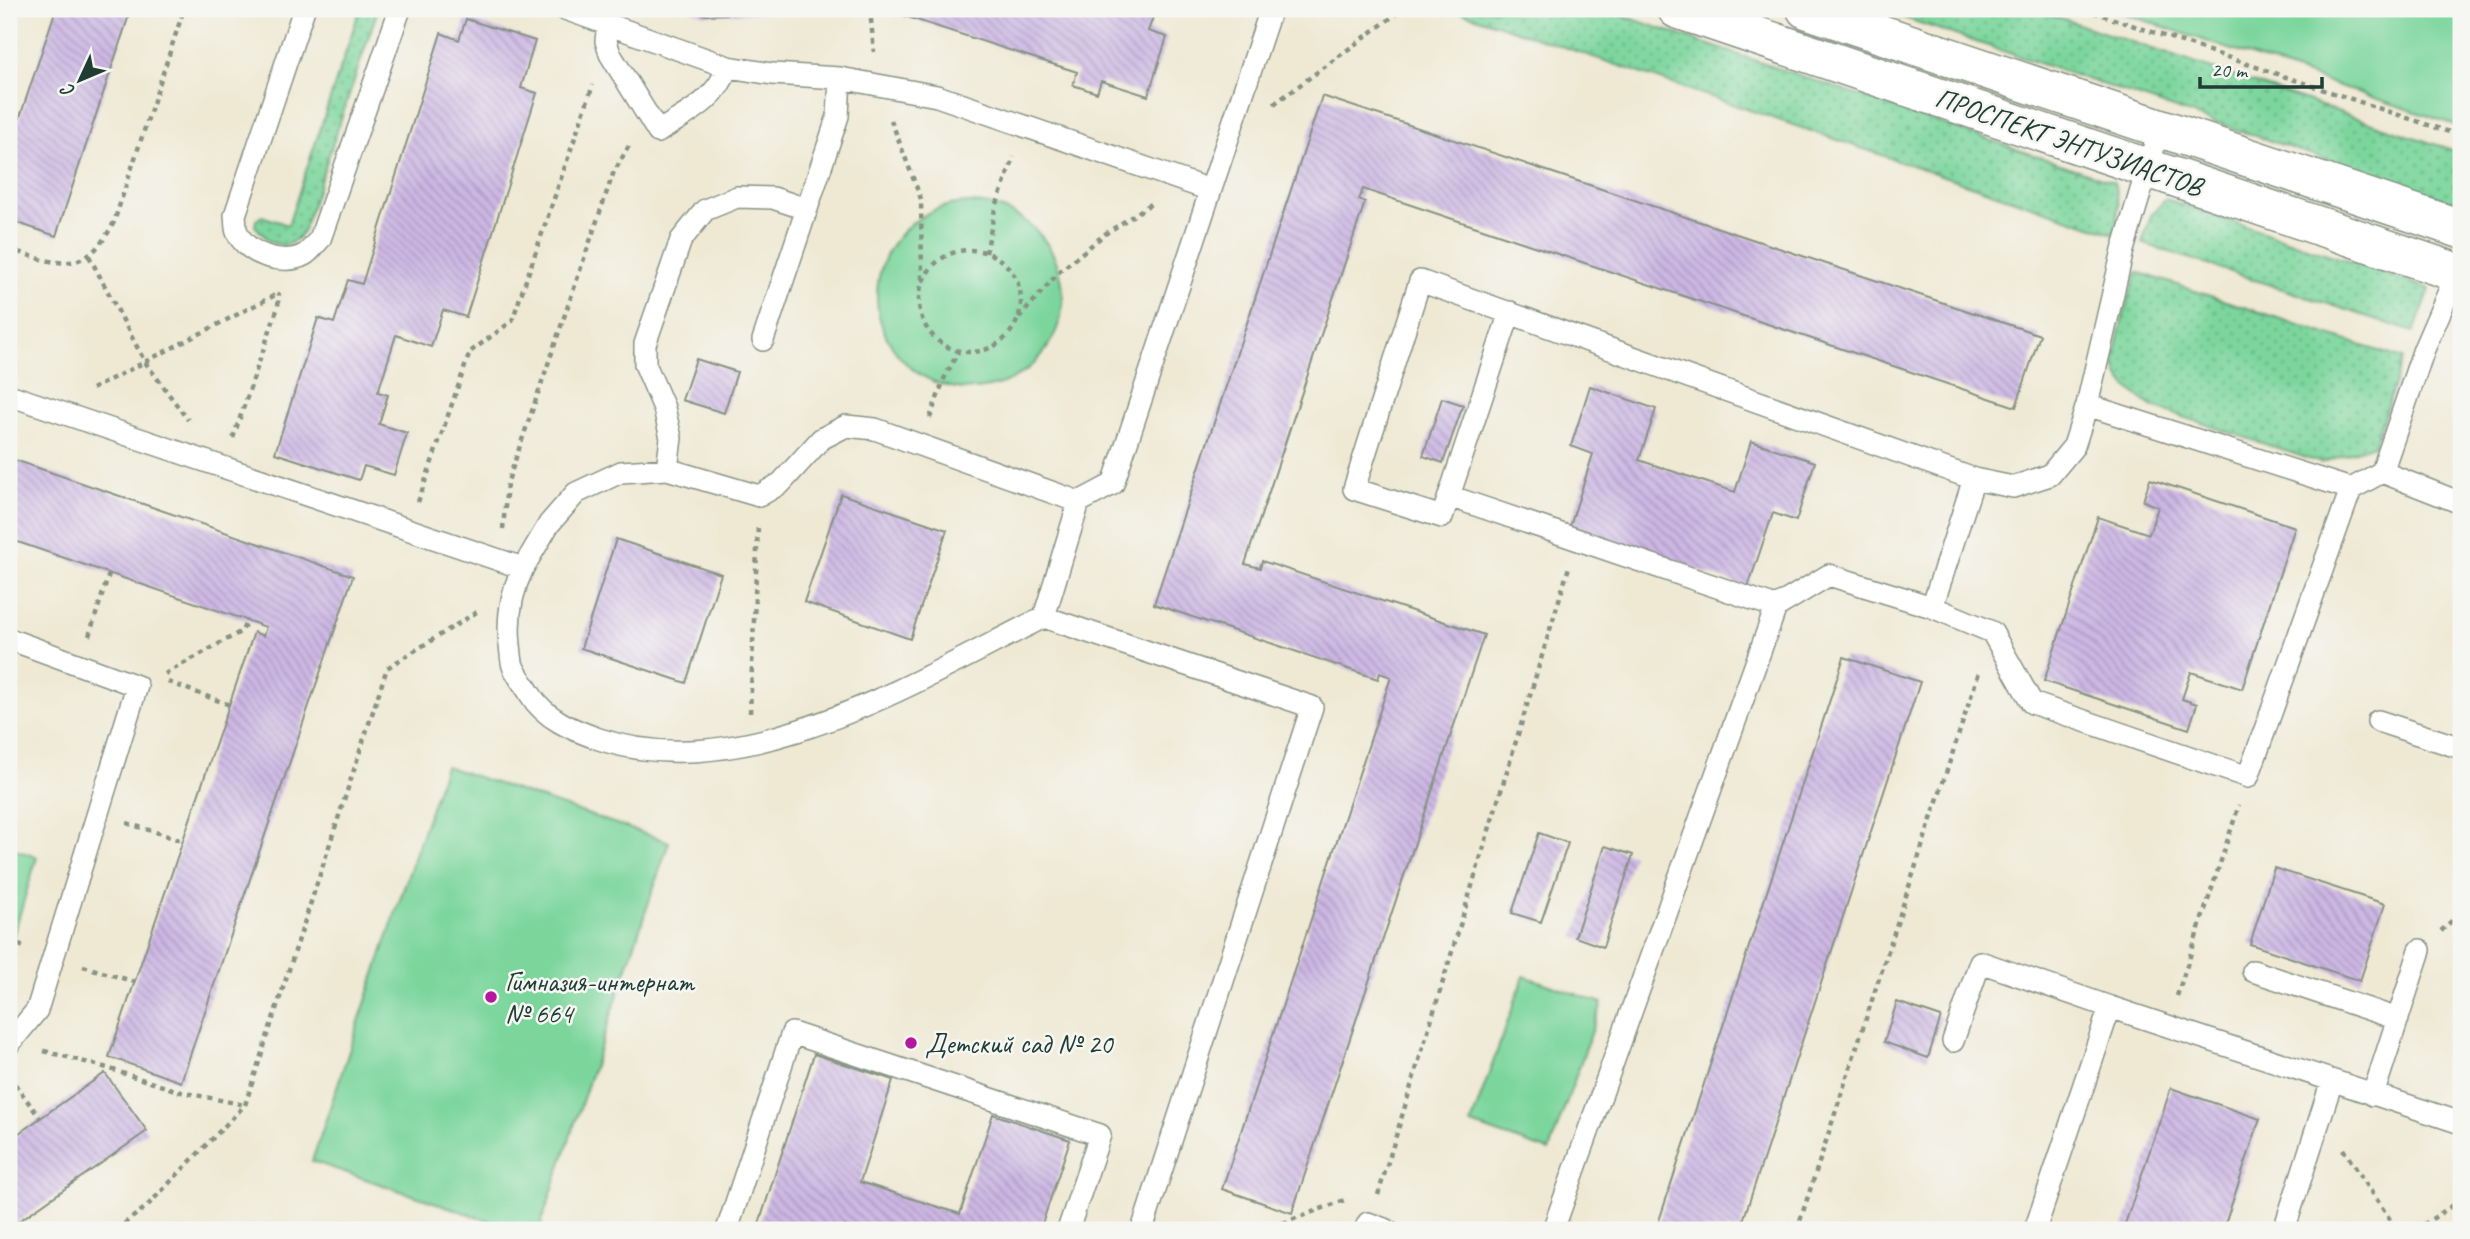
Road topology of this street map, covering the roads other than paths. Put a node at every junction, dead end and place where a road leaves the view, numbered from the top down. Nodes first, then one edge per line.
1 (304, 9) edge
2 (400, 9) edge
3 (565, 9) edge
4 (1271, 9) edge
5 (1677, 9) edge
6 (1806, 9) edge
7 (608, 24) junction
8 (728, 67) junction
9 (840, 78) junction
10 (2160, 127) junction
11 (2147, 167) junction
12 (1210, 190) junction
13 (806, 209) junction
14 (2461, 229) edge
15 (2460, 270) edge
16 (1510, 312) junction
17 (763, 340) dead end
18 (9, 395) edge
19 (2087, 405) junction
20 (667, 469) junction
21 (2382, 472) junction
22 (1974, 479) junction
23 (2351, 489) junction
24 (1449, 496) junction
25 (1079, 502) junction
26 (2461, 503) edge
27 (513, 565) junction
28 (1776, 607) junction
29 (1932, 607) junction
30 (1044, 617) junction
31 (9, 639) edge
32 (2378, 721) dead end
33 (2461, 748) edge
34 (2420, 950) dead end
35 (2253, 971) dead end
36 (2110, 1007) junction
37 (2398, 1019) junction
38 (1953, 1041) dead end
39 (11, 1042) edge
40 (2332, 1081) junction
41 (2374, 1095) junction
42 (2461, 1123) edge
43 (727, 1230) edge
44 (1068, 1230) edge
45 (1142, 1230) edge
46 (1553, 1230) edge
47 (2035, 1230) edge
48 (2284, 1230) edge

1 - 2 lane
3 - 7 lane
4 - 12 lane
5 - 11 street, ПРОСПЕКТ ЭНТУЗИАСТОВ
6 - 10 street, ПРОСПЕКТ ЭНТУЗИАСТОВ
7 - 8 lane
7 - 8 lane
8 - 9 lane
9 - 12 lane
9 - 13 lane
10 - 11 lane
10 - 14 street, ПРОСПЕКТ ЭНТУЗИАСТОВ
11 - 15 street, ПРОСПЕКТ ЭНТУЗИАСТОВ
11 - 19 lane
12 - 25 lane
13 - 17 lane
13 - 20 lane
15 - 21 lane
16 - 22 lane
16 - 24 lane
16 - 24 lane
18 - 27 lane
19 - 22 lane
19 - 23 lane
20 - 25 lane
20 - 27 lane
21 - 23 lane
21 - 26 lane
22 - 29 lane
23 - 29 lane
24 - 28 lane
25 - 30 lane
27 - 30 lane
28 - 29 lane
28 - 46 lane
30 - 45 lane
31 - 39 lane
32 - 33 lane
34 - 37 lane
35 - 37 lane
36 - 38 lane
36 - 40 lane
36 - 47 lane
37 - 41 lane
40 - 41 lane
40 - 48 lane
41 - 42 lane
43 - 44 lane

